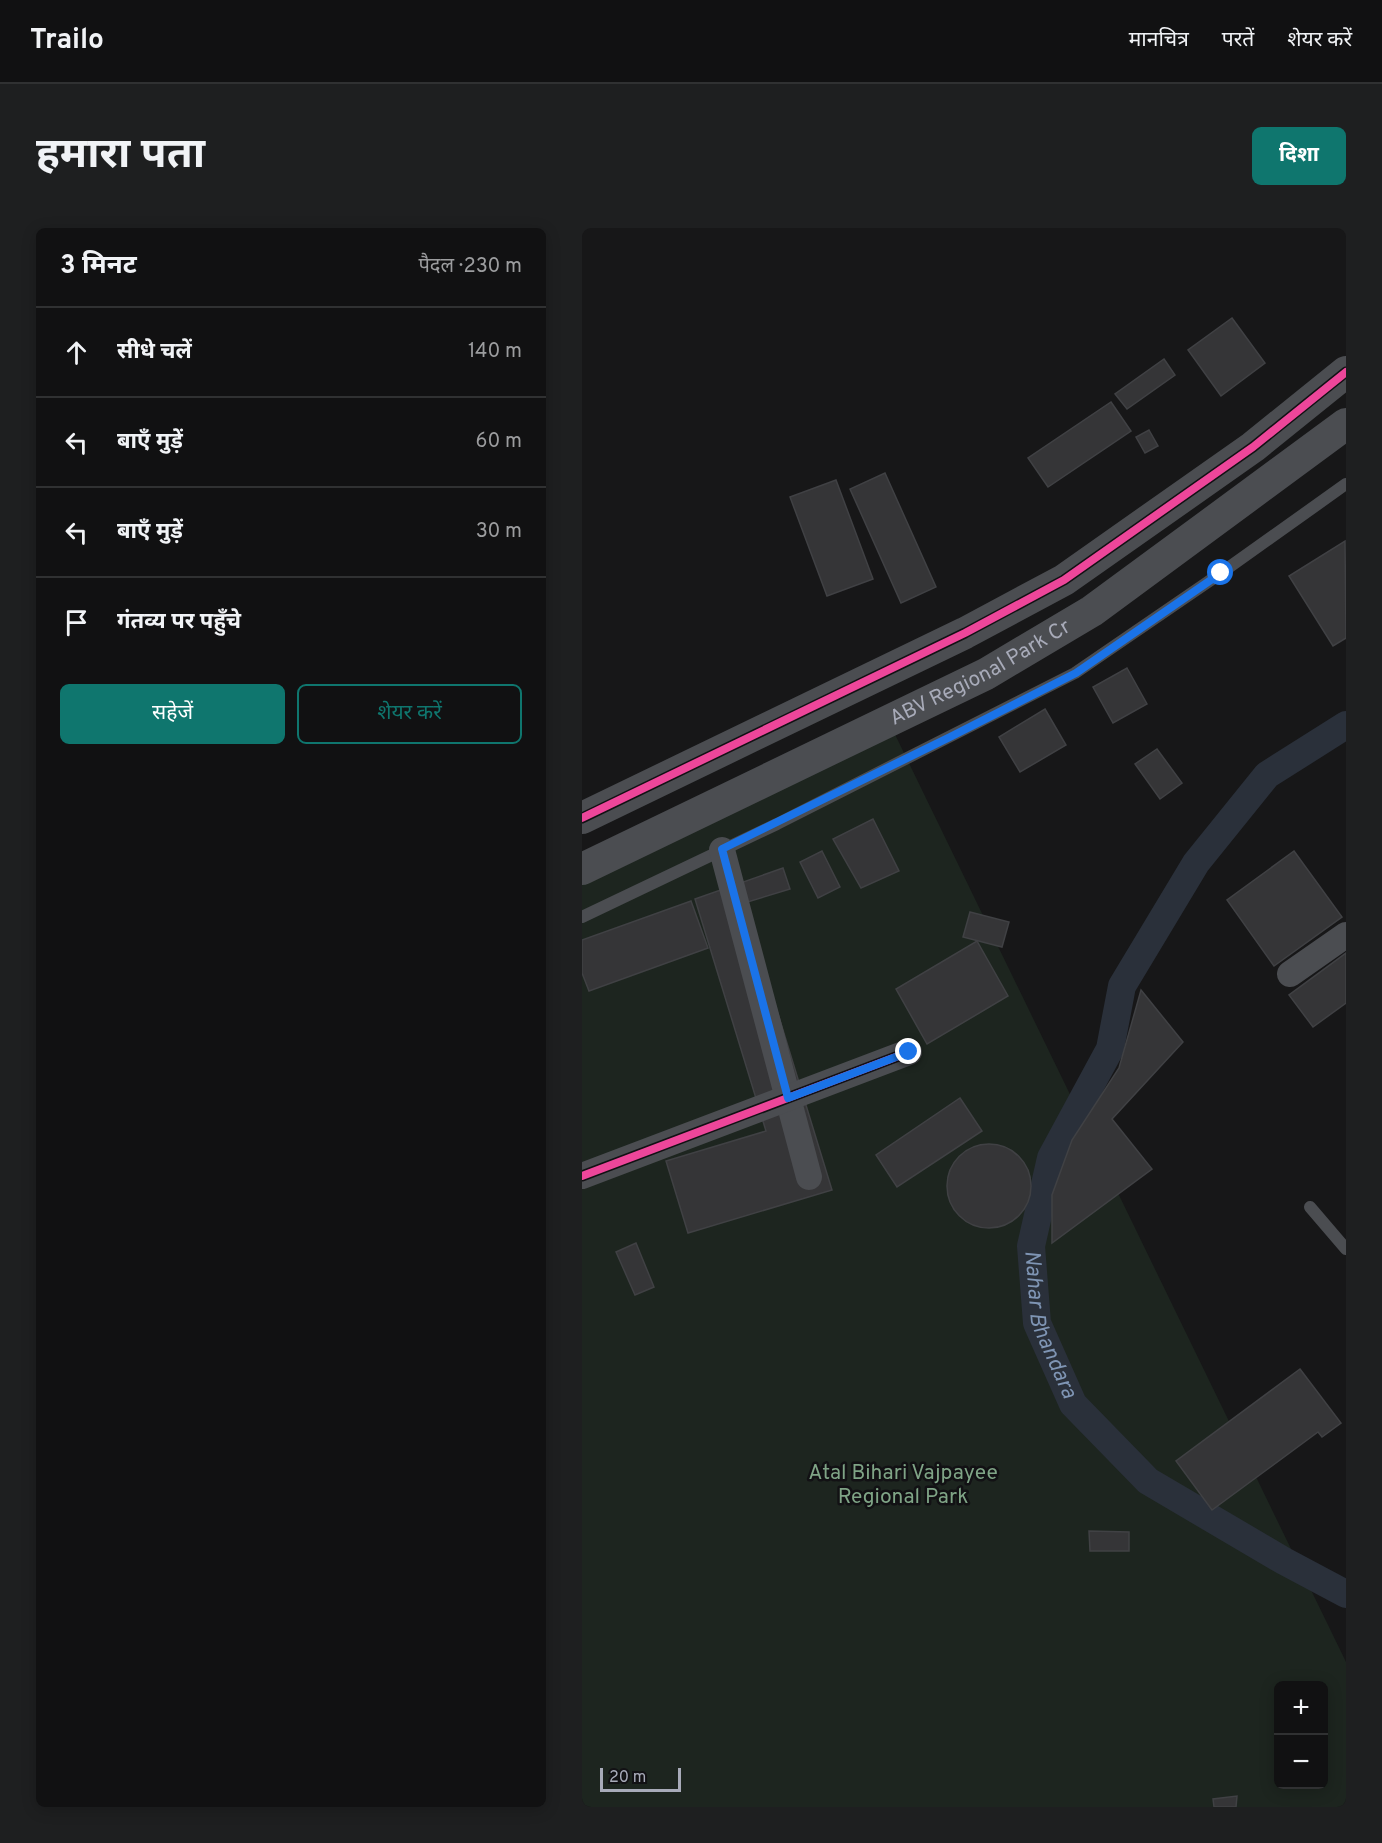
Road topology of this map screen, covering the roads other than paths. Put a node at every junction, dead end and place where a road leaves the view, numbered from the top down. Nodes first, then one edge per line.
1 (1346, 372) edge
2 (1346, 424) edge
3 (1346, 484) edge
4 (582, 818) edge
5 (722, 849) junction
6 (582, 869) edge
7 (582, 916) edge
8 (1346, 935) edge
9 (1290, 974) dead end
10 (909, 1052) dead end
11 (788, 1098) junction
12 (582, 1176) edge
13 (809, 1177) dead end
14 (1310, 1207) dead end
15 (1346, 1249) edge

1 - 4 street
2 - 6 street, ABV Regional Park Cr
3 - 5 lane
5 - 7 lane
5 - 11 street
8 - 9 street
10 - 11 street
11 - 12 street
11 - 13 street
14 - 15 lane

